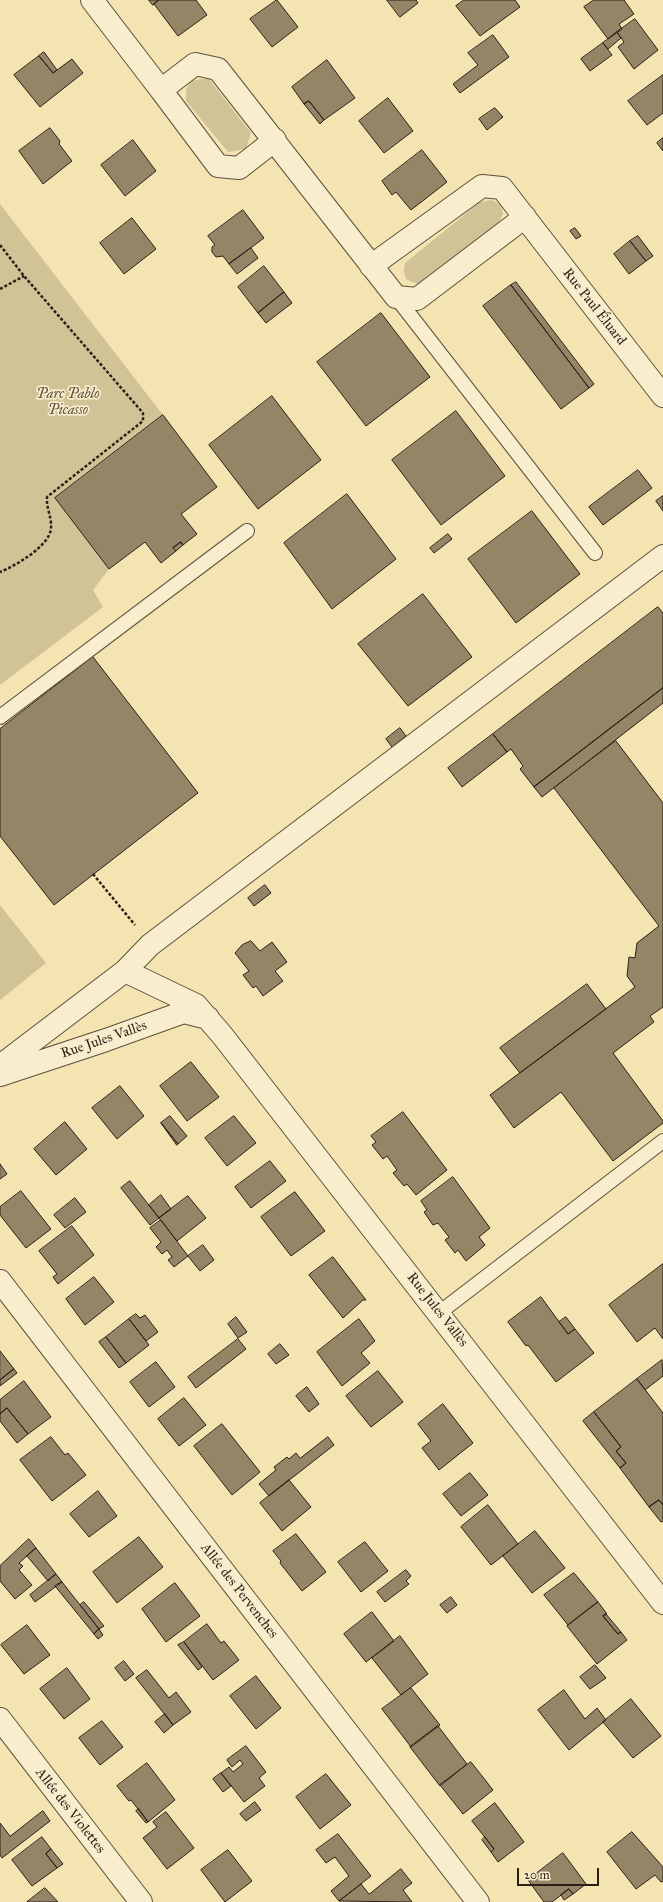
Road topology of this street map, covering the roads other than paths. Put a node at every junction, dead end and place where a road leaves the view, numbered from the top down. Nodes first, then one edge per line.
1 (92, 0) edge
2 (161, 90) junction
3 (275, 140) junction
4 (525, 218) junction
5 (371, 266) junction
6 (396, 297) junction
7 (663, 396) edge
8 (247, 531) dead end
9 (595, 553) dead end
10 (663, 556) edge
11 (0, 718) edge
12 (125, 971) junction
13 (208, 1018) junction
14 (0, 1066) edge
15 (0, 1074) edge
16 (663, 1141) edge
17 (0, 1281) edge
18 (439, 1313) junction
19 (663, 1604) edge
20 (0, 1719) edge
21 (141, 1902) edge
22 (478, 1902) edge

1 - 2 street
2 - 3 street
2 - 3 street
3 - 5 street
4 - 5 street, Rue Paul Éluard
4 - 6 street
4 - 7 street, Rue Paul Éluard
5 - 6 street
6 - 9 lane
8 - 11 lane
10 - 12 street
12 - 13 street, Rue Jules Vallès
12 - 14 street
13 - 15 street, Rue Jules Vallès
13 - 18 street, Rue Jules Vallès
16 - 18 lane
17 - 22 street, Allée des Pervenches
18 - 19 street, Rue Jules Vallès
20 - 21 street, Allée des Violettes

